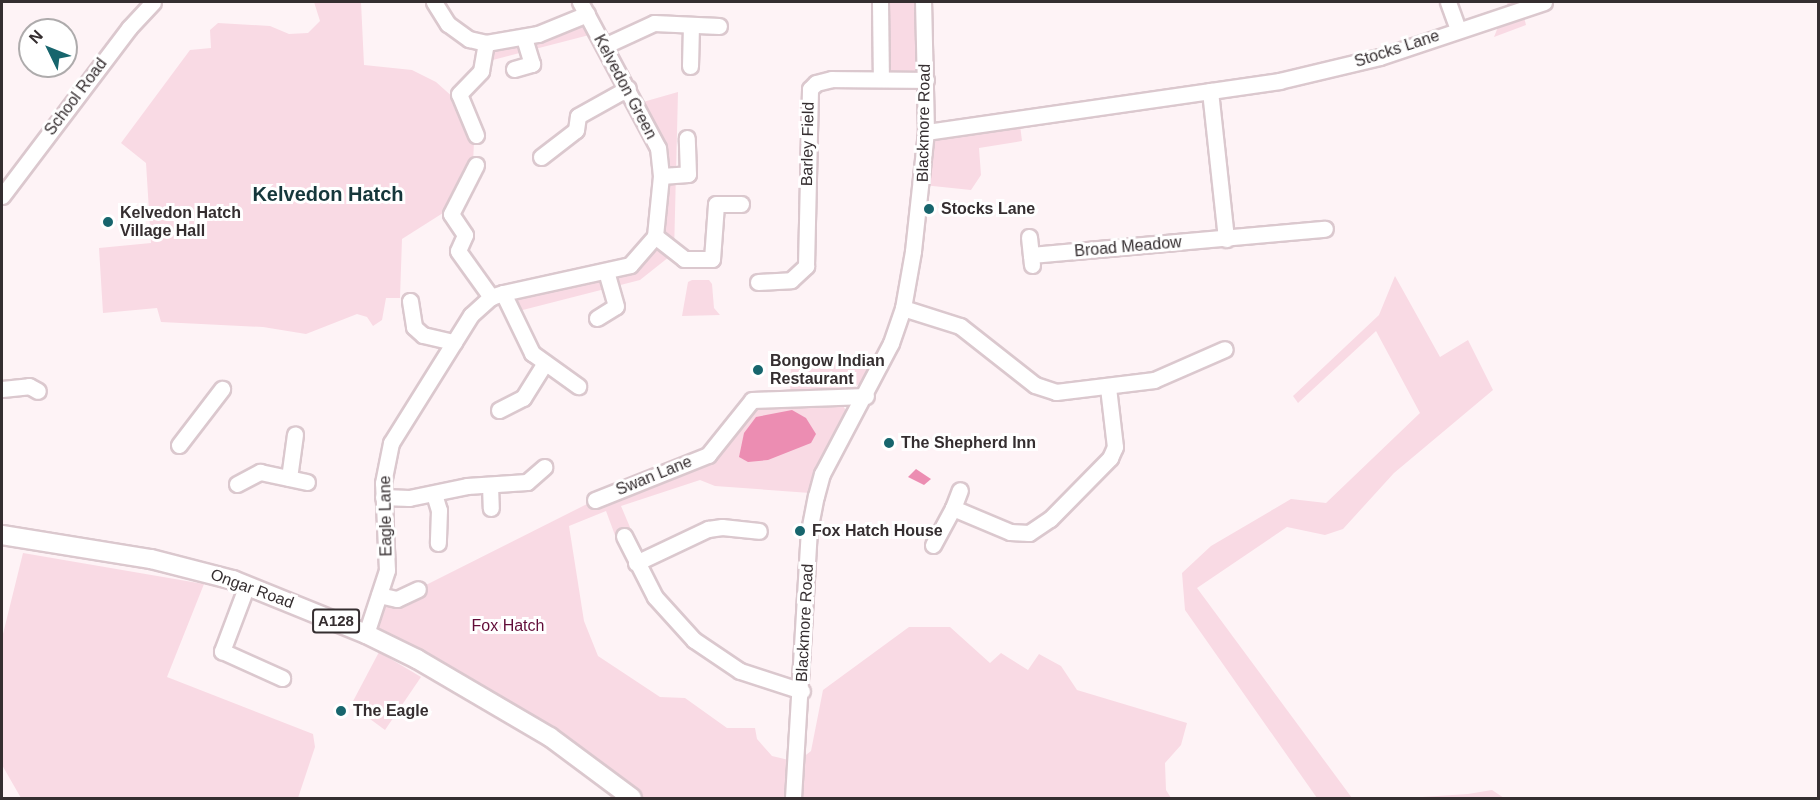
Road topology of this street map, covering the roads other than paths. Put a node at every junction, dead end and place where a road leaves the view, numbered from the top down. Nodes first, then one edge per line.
1 (153, 2) edge
2 (434, 2) edge
3 (880, 2) edge
4 (923, 2) edge
5 (1448, 2) edge
6 (1544, 2) edge
7 (583, 8) edge
8 (692, 24) junction
9 (719, 26) dead end
10 (1458, 29) junction
11 (524, 37) junction
12 (486, 43) junction
13 (604, 46) junction
14 (690, 66) dead end
15 (514, 69) dead end
16 (881, 79) junction
17 (927, 80) junction
18 (628, 88) junction
19 (1210, 91) junction
20 (926, 132) junction
21 (477, 135) dead end
22 (687, 138) dead end
23 (541, 157) dead end
24 (476, 165) dead end
25 (8, 175) edge
26 (661, 176) junction
27 (2, 196) edge
28 (741, 204) dead end
29 (1325, 230) dead end
30 (655, 236) junction
31 (1029, 237) dead end
32 (1226, 239) junction
33 (600, 273) junction
34 (758, 282) dead end
35 (497, 295) junction
36 (410, 301) dead end
37 (903, 308) junction
38 (597, 318) dead end
39 (454, 342) junction
40 (1225, 349) dead end
41 (544, 364) junction
42 (578, 386) dead end
43 (1108, 387) junction
44 (2, 389) edge
45 (222, 389) dead end
46 (38, 391) dead end
47 (866, 396) junction
48 (500, 410) dead end
49 (294, 434) dead end
50 (179, 445) dead end
51 (544, 467) dead end
52 (289, 477) junction
53 (307, 482) dead end
54 (237, 484) dead end
55 (490, 485) junction
56 (960, 490) dead end
57 (434, 494) junction
58 (383, 497) junction
59 (595, 500) dead end
60 (491, 507) dead end
61 (953, 508) junction
62 (759, 531) dead end
63 (2, 535) edge
64 (624, 536) dead end
65 (438, 543) dead end
66 (933, 545) dead end
67 (636, 563) junction
68 (248, 585) junction
69 (418, 589) dead end
70 (379, 595) junction
71 (366, 634) junction
72 (282, 678) dead end
73 (802, 691) junction
74 (632, 798) edge
75 (793, 798) edge

1 - 25 street, School Road
2 - 12 street
3 - 16 street
4 - 17 street, Blackmore Road
5 - 10 street
6 - 10 street, Stocks Lane
7 - 11 street
7 - 13 street, Kelvedon Green
8 - 9 street
8 - 13 street
8 - 14 street
10 - 19 street, Stocks Lane
11 - 12 street
11 - 15 street
12 - 21 street
13 - 18 street, Kelvedon Green
16 - 17 street, Barley Field
16 - 34 street, Barley Field
17 - 20 street, Blackmore Road
18 - 23 street
18 - 26 street, Kelvedon Green
19 - 20 street, Stocks Lane
19 - 32 street
20 - 37 street, Blackmore Road
22 - 26 street
24 - 35 street
25 - 27 street, School Road
26 - 30 street, Kelvedon Green
28 - 30 street
29 - 32 street, Broad Meadow
30 - 33 street
31 - 32 street, Broad Meadow
33 - 35 street
33 - 38 street
35 - 39 street, Eagle Lane
35 - 41 street
36 - 39 street
37 - 43 street
37 - 47 street, Blackmore Road
39 - 58 street, Eagle Lane
40 - 43 street
41 - 42 street
41 - 48 street
43 - 61 street
44 - 46 street
45 - 50 street
47 - 59 street, Swan Lane
47 - 73 street, Blackmore Road
49 - 52 street
51 - 55 street
52 - 53 street
52 - 54 street
55 - 57 street
55 - 60 street
56 - 61 street
57 - 58 street
57 - 65 street
58 - 70 street, Eagle Lane
61 - 66 street
62 - 67 street
63 - 68 main road, Ongar Road / A128
64 - 67 street
67 - 73 street
68 - 71 main road, Ongar Road / A128
68 - 72 street
69 - 70 street
70 - 71 street, Eagle Lane
71 - 74 main road, Ongar Road / A128
73 - 75 street, Blackmore Road

